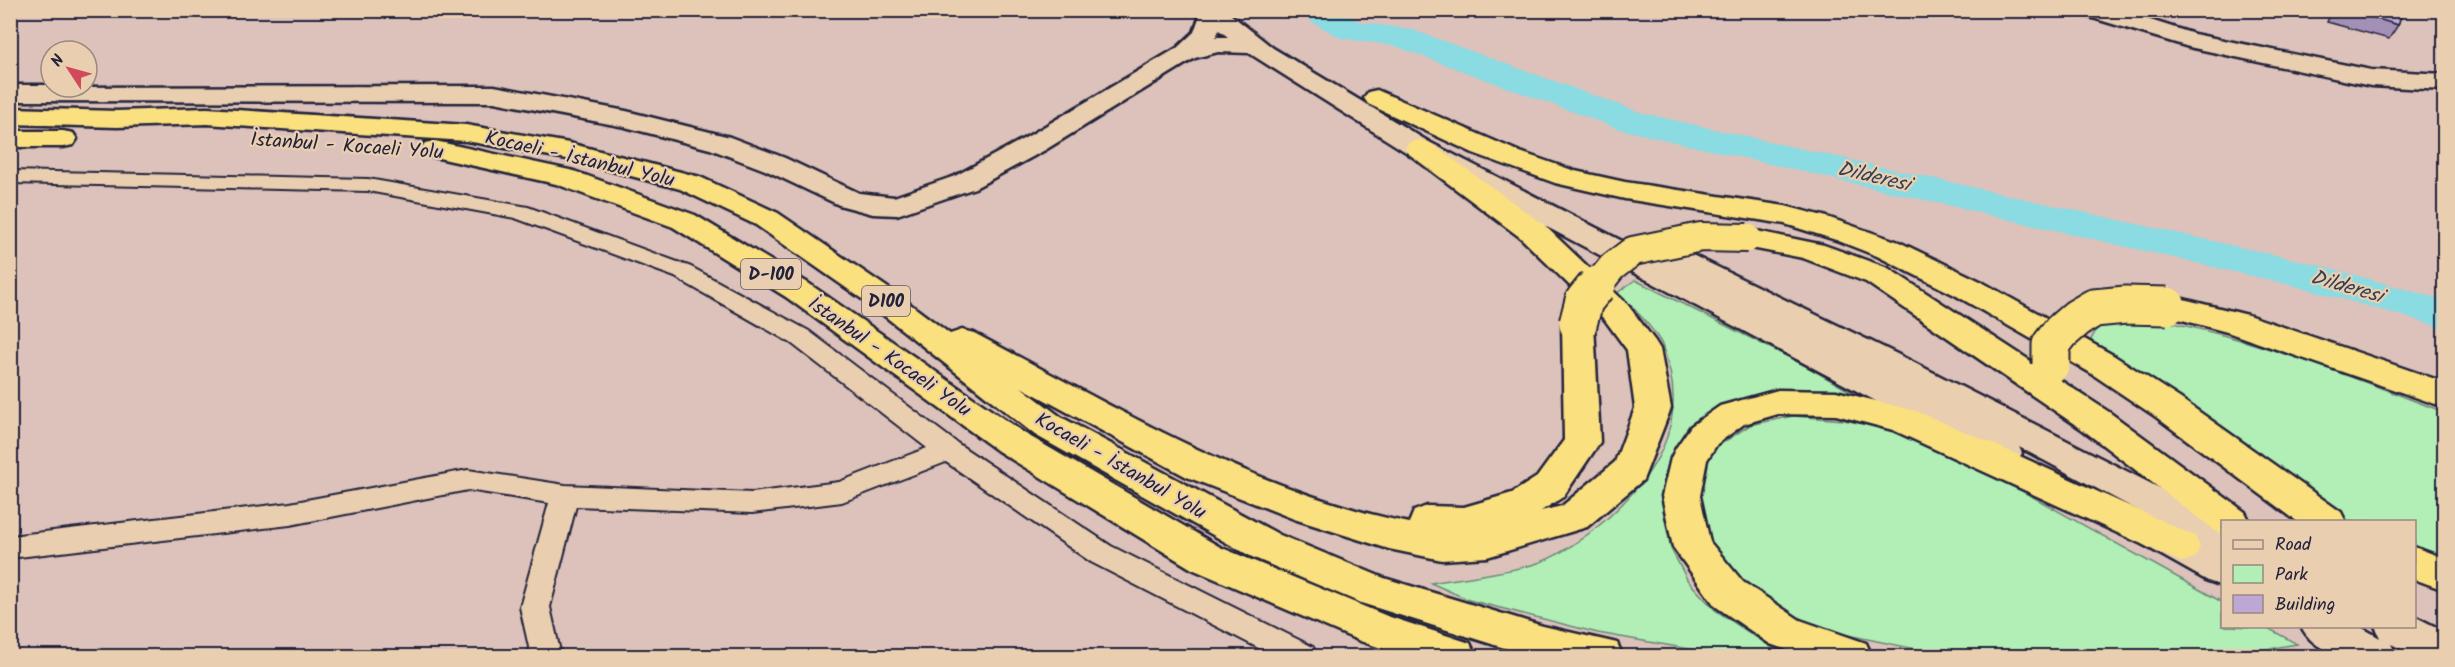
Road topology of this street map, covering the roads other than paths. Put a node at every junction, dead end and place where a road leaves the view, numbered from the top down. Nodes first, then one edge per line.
1 (2092, 10) edge
2 (1220, 12) edge
3 (1254, 46) junction
4 (1186, 53) junction
5 (2445, 82) edge
6 (10, 93) edge
7 (346, 94) junction
8 (1377, 98) junction
9 (10, 116) edge
10 (323, 123) junction
11 (10, 139) edge
12 (1419, 148) junction
13 (10, 177) edge
14 (883, 299) junction
15 (2445, 395) edge
16 (2096, 421) junction
17 (948, 450) junction
18 (1244, 484) junction
19 (565, 495) junction
20 (2229, 520) edge
21 (2324, 520) edge
22 (2221, 536) edge
23 (10, 547) edge
24 (2181, 547) junction
25 (2416, 563) edge
26 (2221, 569) edge
27 (2445, 574) edge
28 (2331, 632) edge
29 (2389, 637) edge
30 (2445, 651) edge
31 (546, 657) edge
32 (1302, 657) edge
33 (1455, 657) edge
34 (1602, 657) edge
35 (1851, 657) edge

1 - 5 main road
2 - 3 main road
2 - 4 main road
2 - 8 main road
3 - 4 main road
3 - 12 main road
4 - 7 main road
6 - 7 main road
7 - 10 main road
8 - 21 highway
8 - 22 main road
9 - 10 highway, Kocaeli - İstanbul Yolu / D100
10 - 14 highway, Kocaeli - İstanbul Yolu / D100
11 - 33 highway, İstanbul - Kocaeli Yolu / D-100
12 - 18 highway
12 - 24 main road
13 - 17 street
14 - 18 highway
14 - 34 highway, Kocaeli - İstanbul Yolu / D100
15 - 16 highway, bridge
16 - 18 highway, bridge
16 - 20 highway
17 - 19 street
17 - 32 street
19 - 23 street
19 - 31 street
24 - 26 main road
24 - 35 highway
25 - 27 highway
28 - 29 main road
29 - 30 main road

